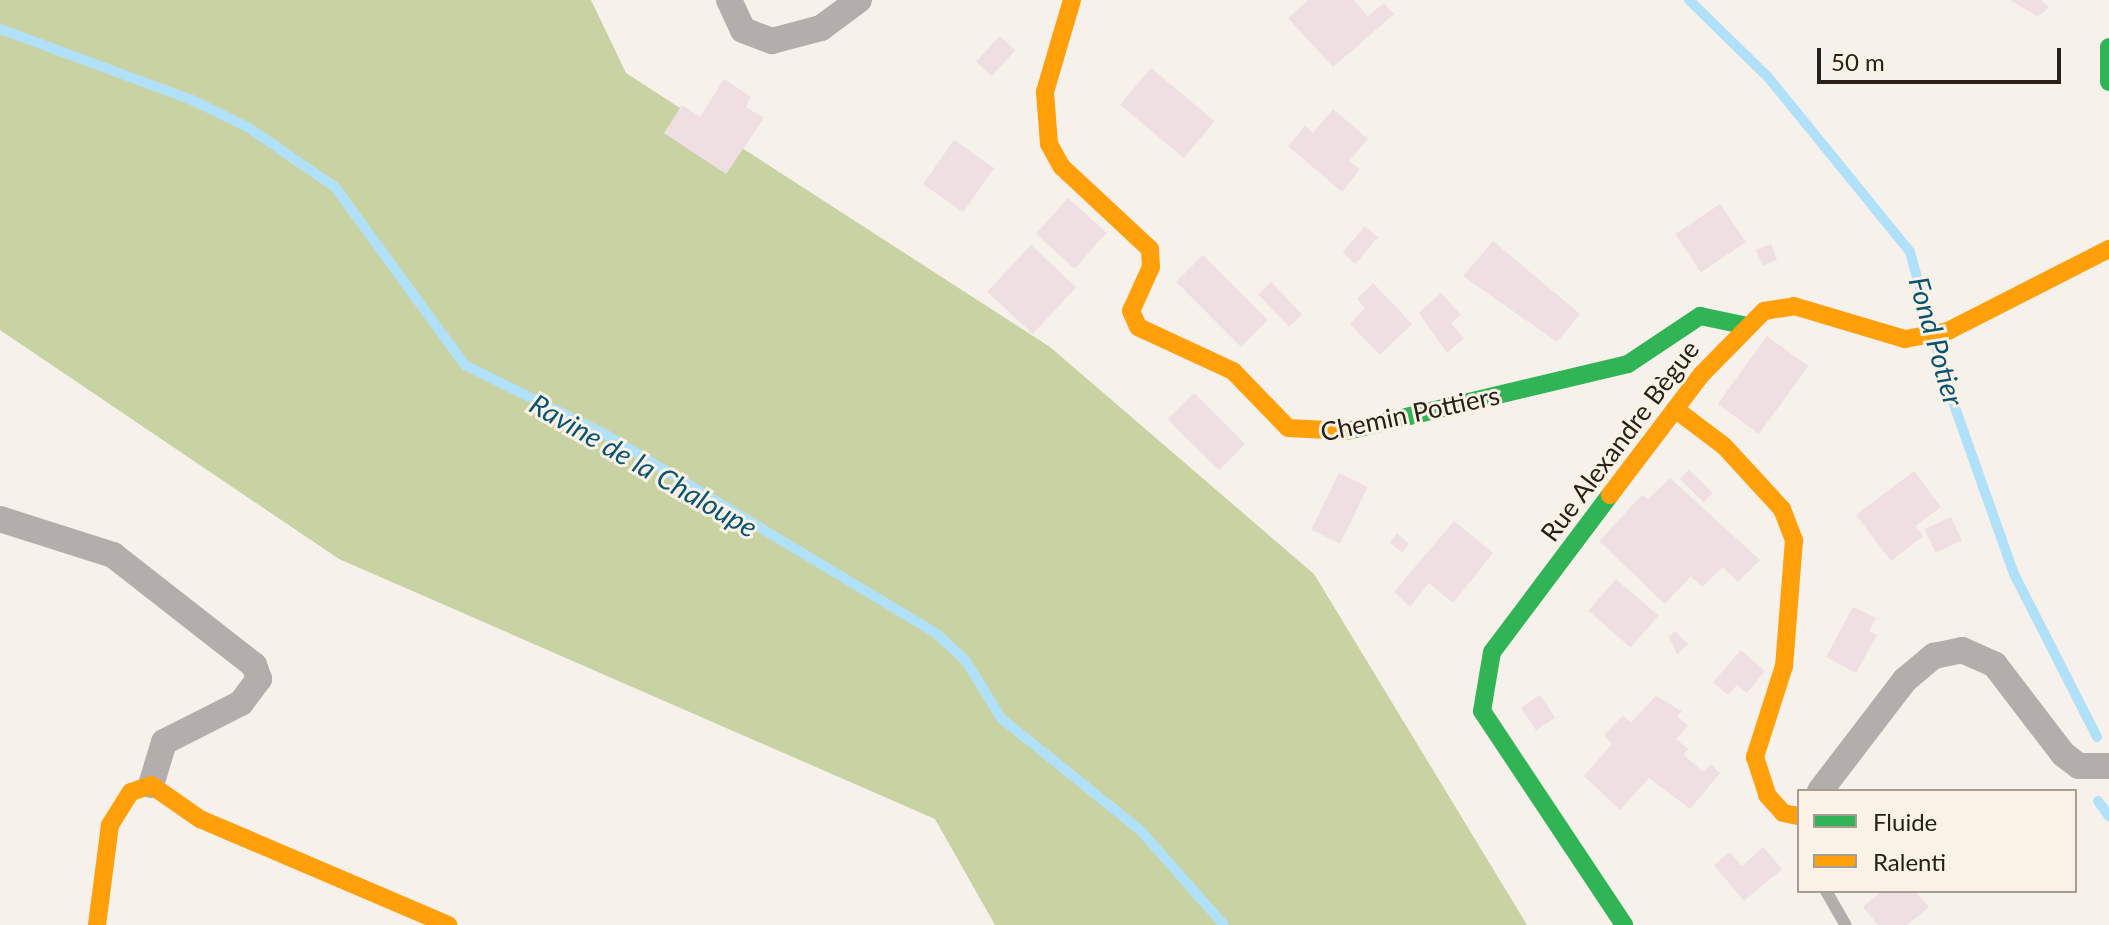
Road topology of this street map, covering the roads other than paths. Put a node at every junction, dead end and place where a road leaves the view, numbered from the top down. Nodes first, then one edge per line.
1 (729, 0) edge
2 (859, 0) edge
3 (1072, 0) edge
4 (2109, 47) edge
5 (2109, 82) edge
6 (2109, 249) edge
7 (1743, 325) junction
8 (1675, 409) junction
9 (0, 519) edge
10 (2109, 766) edge
11 (151, 785) junction
12 (1822, 789) edge
13 (1795, 816) edge
14 (1827, 893) edge
15 (97, 925) edge
16 (448, 925) edge
17 (1624, 925) edge
18 (1846, 925) edge

1 - 2 street
3 - 7 street, Chemin Pottiers
4 - 5 street
6 - 7 street, Rue Alexandre Bègue
7 - 8 street, Rue Alexandre Bègue
8 - 13 street
8 - 17 street, Rue Alexandre Bègue
9 - 11 street
10 - 12 street
11 - 15 street
11 - 16 street
14 - 18 lane

